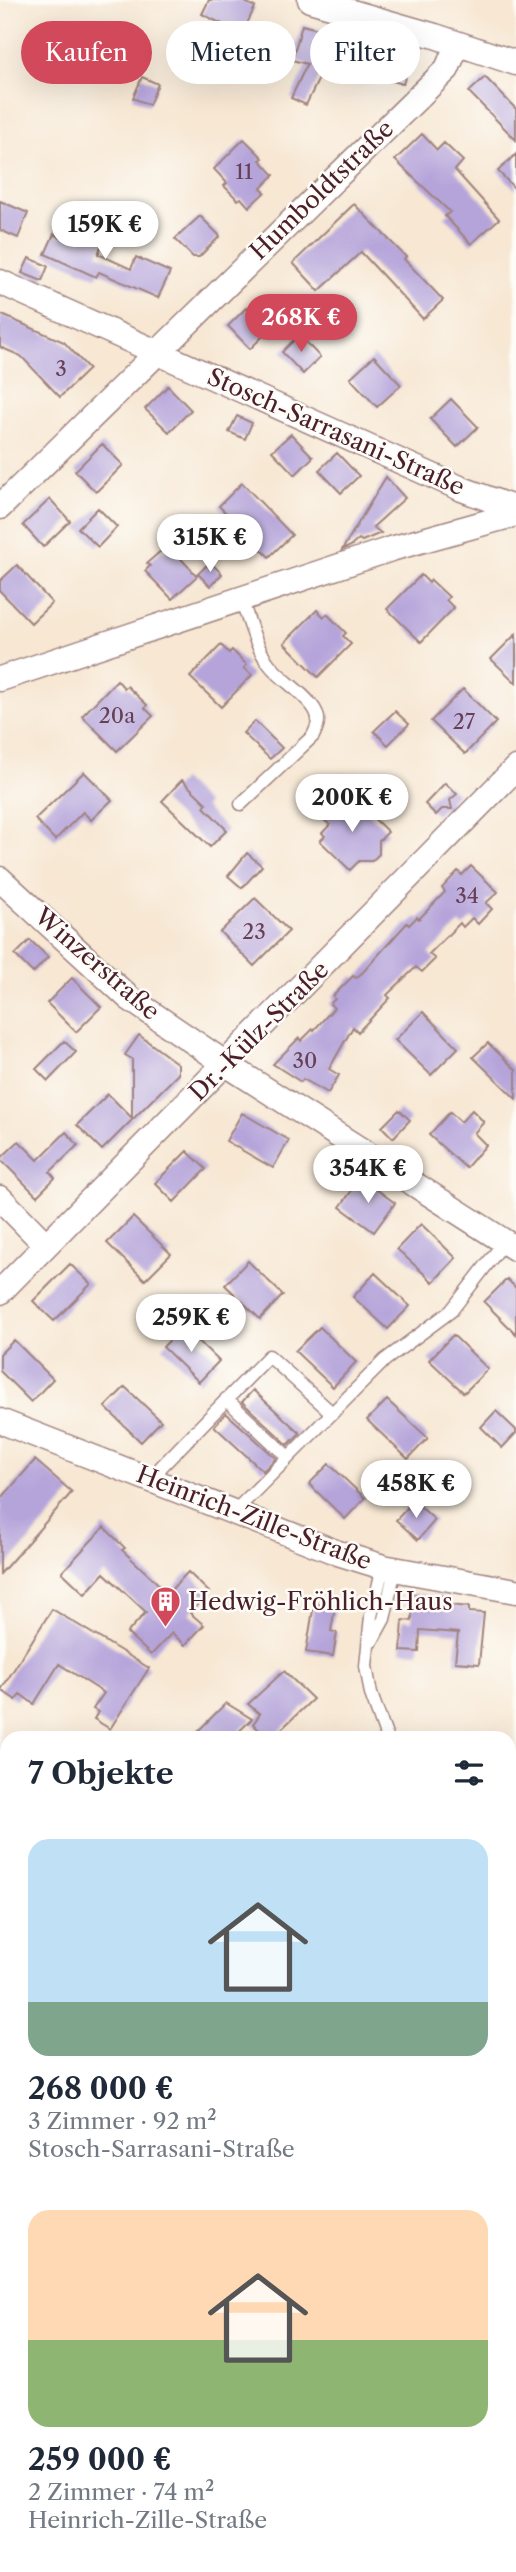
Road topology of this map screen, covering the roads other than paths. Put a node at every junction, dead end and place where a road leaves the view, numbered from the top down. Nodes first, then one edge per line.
1 (310, 0) edge
2 (457, 45) junction
3 (516, 63) edge
4 (0, 282) edge
5 (157, 352) junction
6 (0, 507) edge
7 (516, 511) edge
8 (241, 599) junction
9 (0, 679) edge
10 (516, 768) edge
11 (241, 804) dead end
12 (0, 878) edge
13 (226, 1064) junction
14 (0, 1198) edge
15 (47, 1245) junction
16 (511, 1245) edge
17 (0, 1292) edge
18 (226, 1399) junction
19 (332, 1413) junction
20 (0, 1420) edge
21 (288, 1457) junction
22 (155, 1481) junction
23 (234, 1512) junction
24 (389, 1568) junction
25 (516, 1591) edge
26 (384, 1731) edge

1 - 2 street
2 - 3 street
2 - 5 street, Humboldtstraße
4 - 5 street, Stosch-Sarrasani-Straße
5 - 6 street, Humboldtstraße
5 - 7 street, Stosch-Sarrasani-Straße
7 - 8 street
8 - 9 street
8 - 11 lane
10 - 13 street, Dr.-Külz-Straße
12 - 13 street, Winzerstraße
13 - 15 street, Dr.-Külz-Straße
13 - 16 street, Winzerstraße
14 - 15 street
15 - 17 street, Dr.-Külz-Straße
16 - 19 lane
18 - 19 lane
18 - 21 lane
18 - 22 lane
19 - 21 lane
20 - 22 street, Heinrich-Zille-Straße
21 - 23 lane
22 - 23 street, Heinrich-Zille-Straße
23 - 24 street, Heinrich-Zille-Straße
24 - 25 street, Heinrich-Zille-Straße
24 - 26 lane

